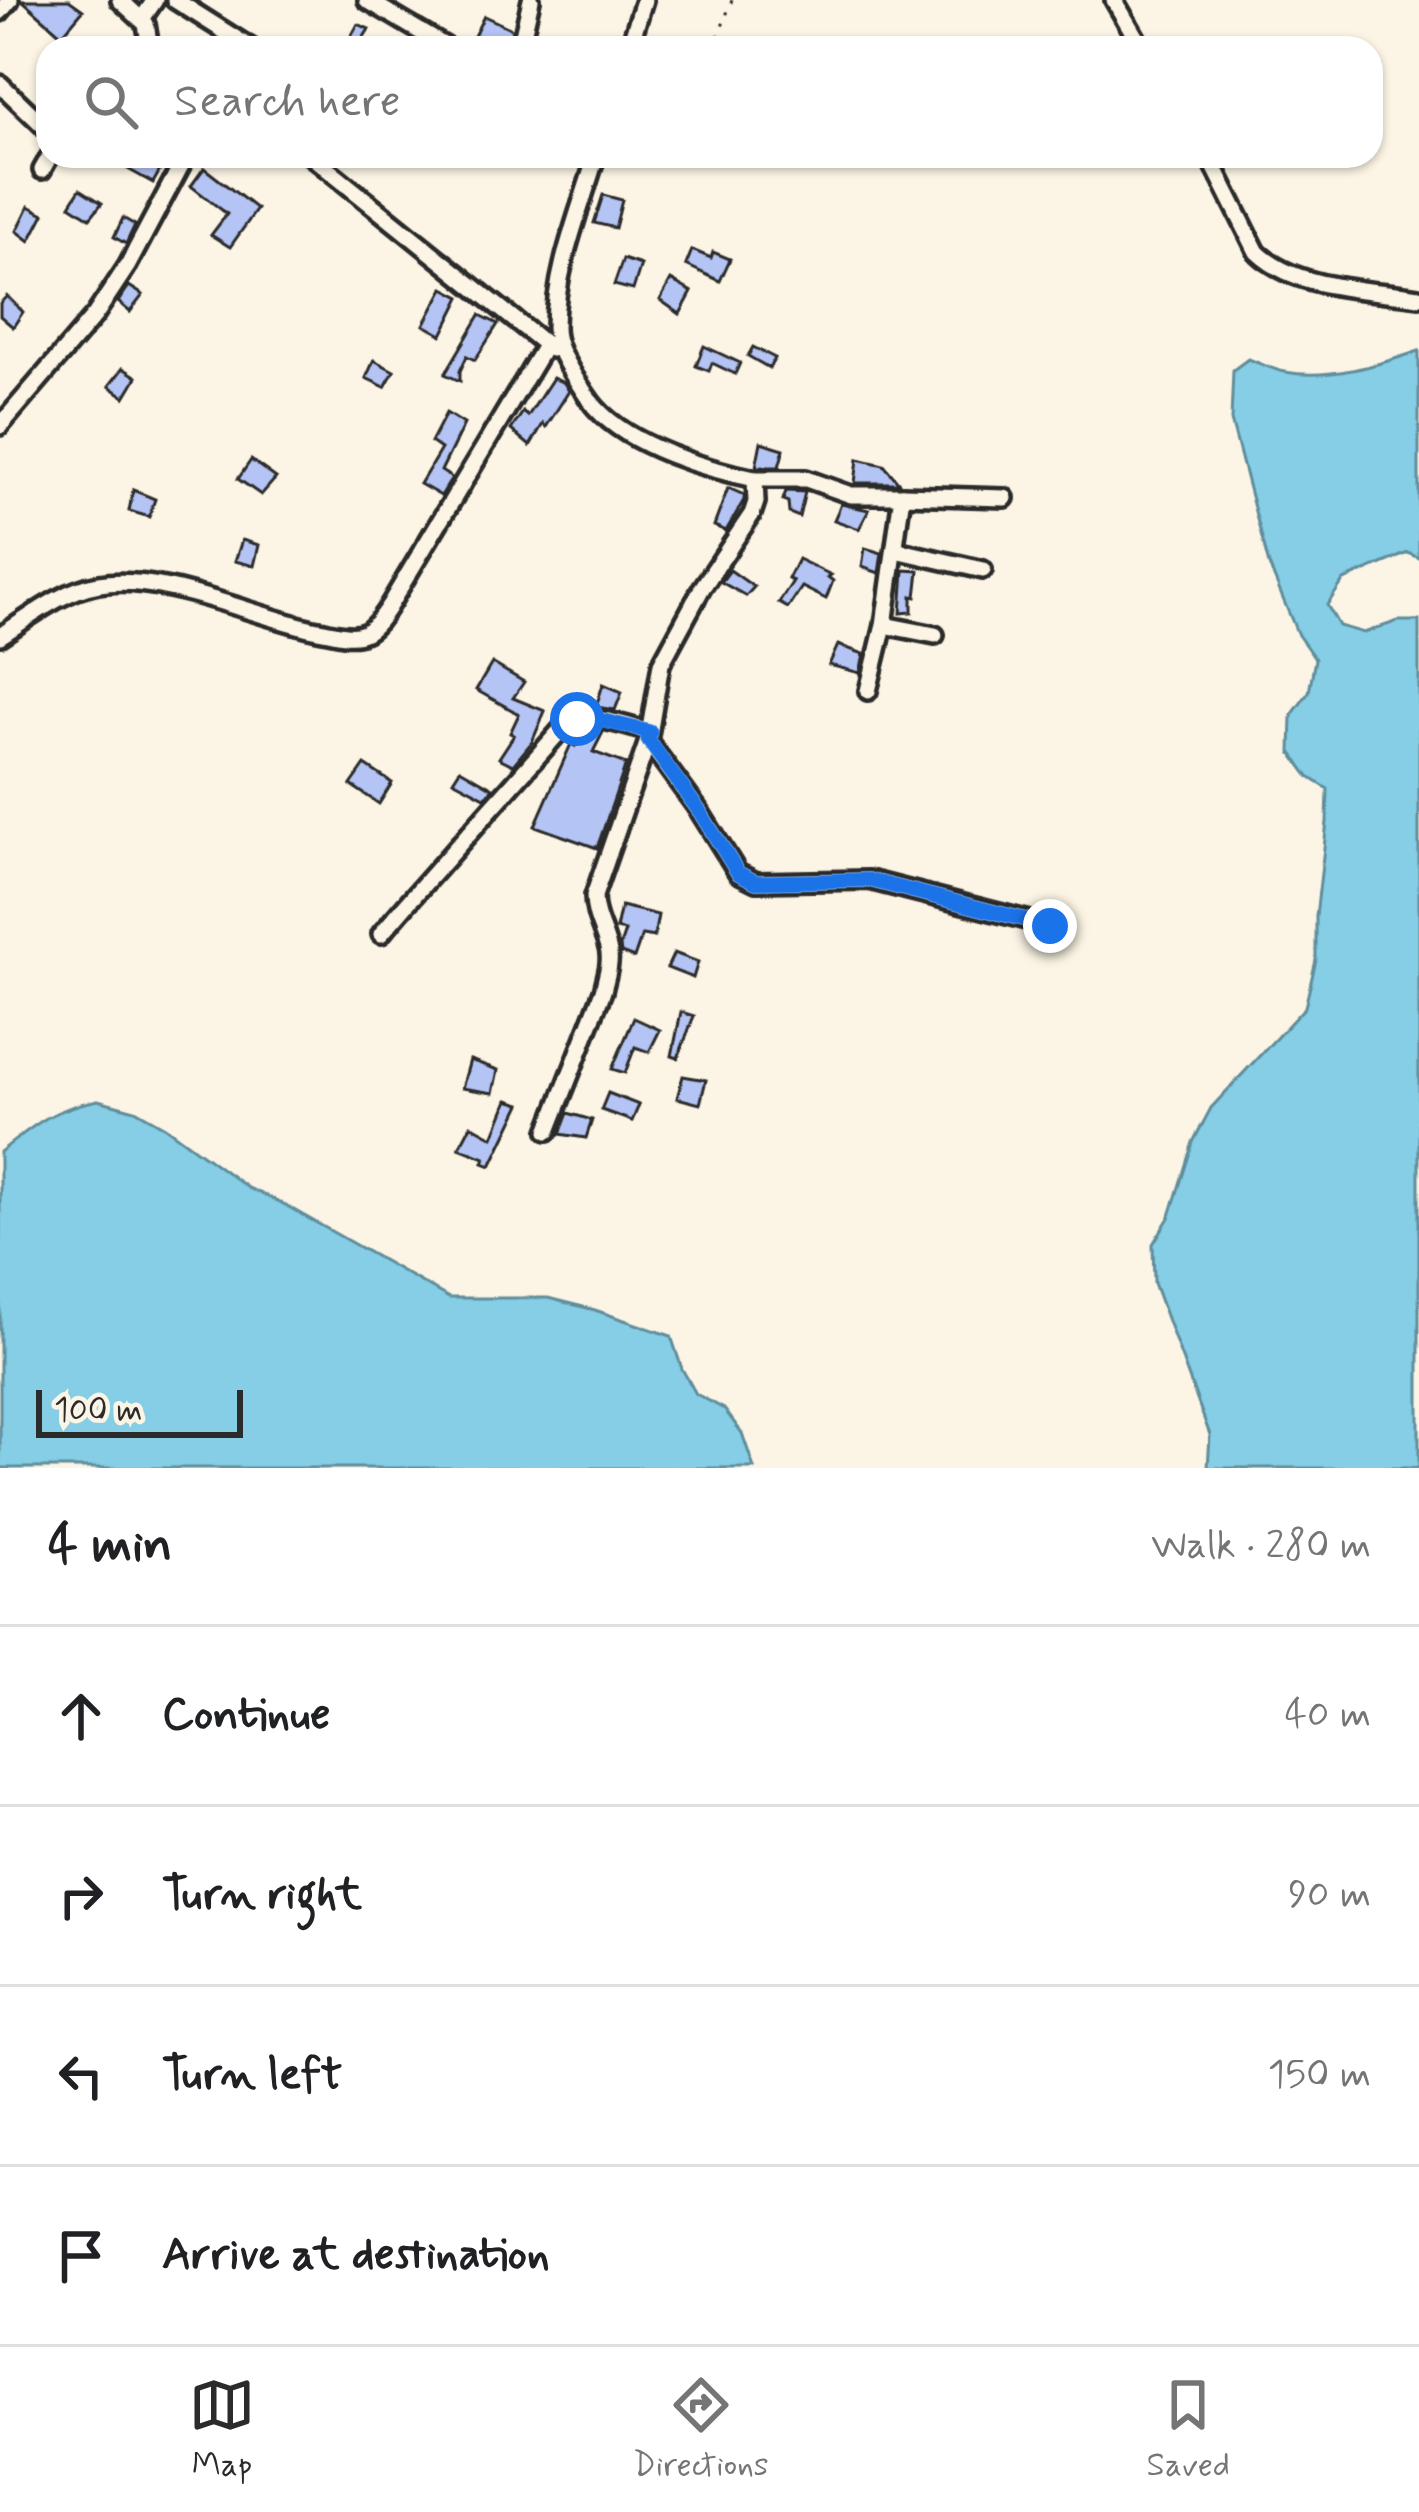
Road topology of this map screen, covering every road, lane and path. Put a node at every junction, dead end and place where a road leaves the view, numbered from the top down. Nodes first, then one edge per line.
1 (10, 0) edge
2 (120, 0) edge
3 (155, 0) edge
4 (175, 0) edge
5 (367, 0) edge
6 (531, 0) edge
7 (644, 0) edge
8 (732, 0) edge
9 (1114, 0) edge
10 (0, 12) edge
11 (142, 19) junction
12 (149, 36) edge
13 (232, 36) edge
14 (428, 36) edge
15 (523, 36) edge
16 (633, 36) edge
17 (718, 36) edge
18 (1135, 36) edge
19 (0, 84) edge
20 (36, 118) edge
21 (180, 168) edge
22 (326, 168) edge
23 (592, 168) edge
24 (1215, 168) edge
25 (1419, 297) edge
26 (546, 344) junction
27 (563, 358) junction
28 (0, 426) edge
29 (755, 479) junction
30 (902, 495) junction
31 (1005, 498) dead end
32 (896, 550) junction
33 (983, 570) dead end
34 (884, 625) junction
35 (935, 635) dead end
36 (0, 636) edge
37 (868, 691) dead end
38 (649, 736) junction
39 (1050, 926) dead end
40 (381, 934) dead end
41 (548, 1131) dead end

1 - 10 street
2 - 11 street
3 - 11 street
4 - 13 street
5 - 14 street
6 - 15 street
7 - 16 street
8 - 17 path
9 - 18 street
11 - 12 street
19 - 20 street
21 - 28 street
22 - 26 street
23 - 27 street
24 - 25 street
26 - 27 street
26 - 36 street
27 - 29 street
29 - 30 street
29 - 38 street
30 - 31 street
30 - 32 street
32 - 33 street
32 - 34 street
34 - 35 street
34 - 37 street
38 - 39 street
38 - 40 street
38 - 41 street

